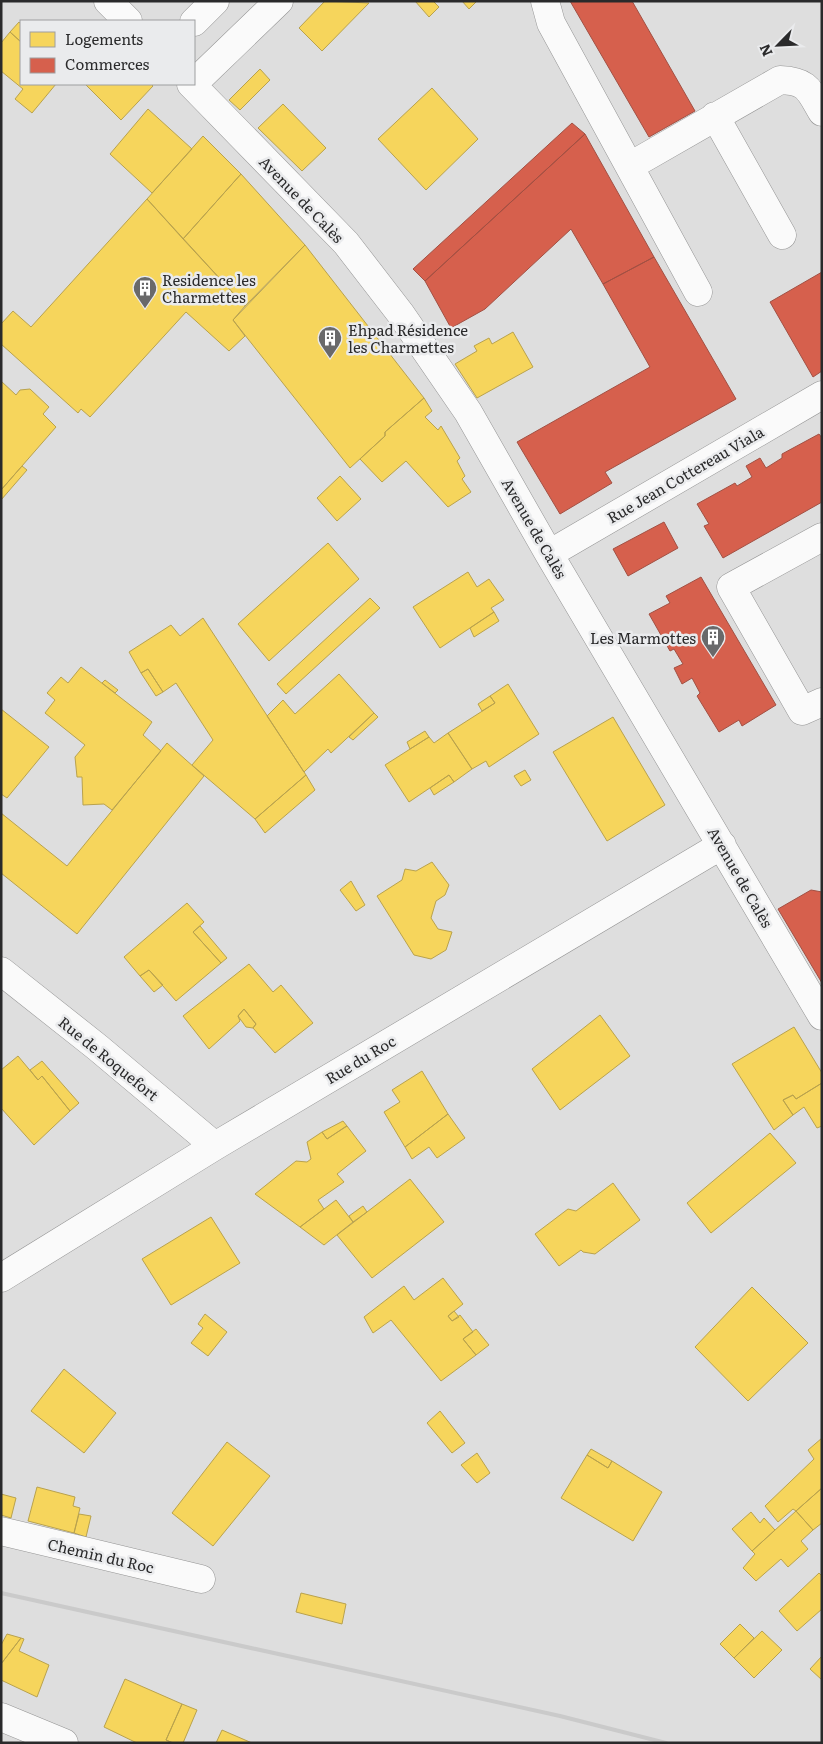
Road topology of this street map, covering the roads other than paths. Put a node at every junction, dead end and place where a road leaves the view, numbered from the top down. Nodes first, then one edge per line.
1 (108, 1) edge
2 (215, 1) edge
3 (279, 1) edge
4 (545, 1) edge
5 (127, 20) edge
6 (195, 21) edge
7 (195, 81) edge
8 (193, 85) edge
9 (822, 112) edge
10 (715, 116) junction
11 (630, 166) junction
12 (782, 235) dead end
13 (698, 292) dead end
14 (820, 399) edge
15 (822, 537) edge
16 (548, 554) junction
17 (822, 702) edge
18 (722, 845) junction
19 (1, 971) edge
20 (822, 1016) edge
21 (215, 1146) junction
22 (1, 1278) edge
23 (1, 1531) edge
24 (201, 1579) dead end
25 (1, 1717) edge
26 (64, 1743) edge

1 - 5 street
2 - 6 street
3 - 7 street
4 - 11 street
8 - 16 street, Avenue de Calès
9 - 10 street
10 - 11 street
10 - 12 street
11 - 13 street
14 - 16 street, Rue Jean Cottereau Viala
15 - 17 street
16 - 18 street, Avenue de Calès
18 - 20 street, Avenue de Calès
18 - 21 street, Rue du Roc
19 - 21 street, Rue de Roquefort
21 - 22 street, Rue du Roc
23 - 24 street, Chemin du Roc
25 - 26 street

